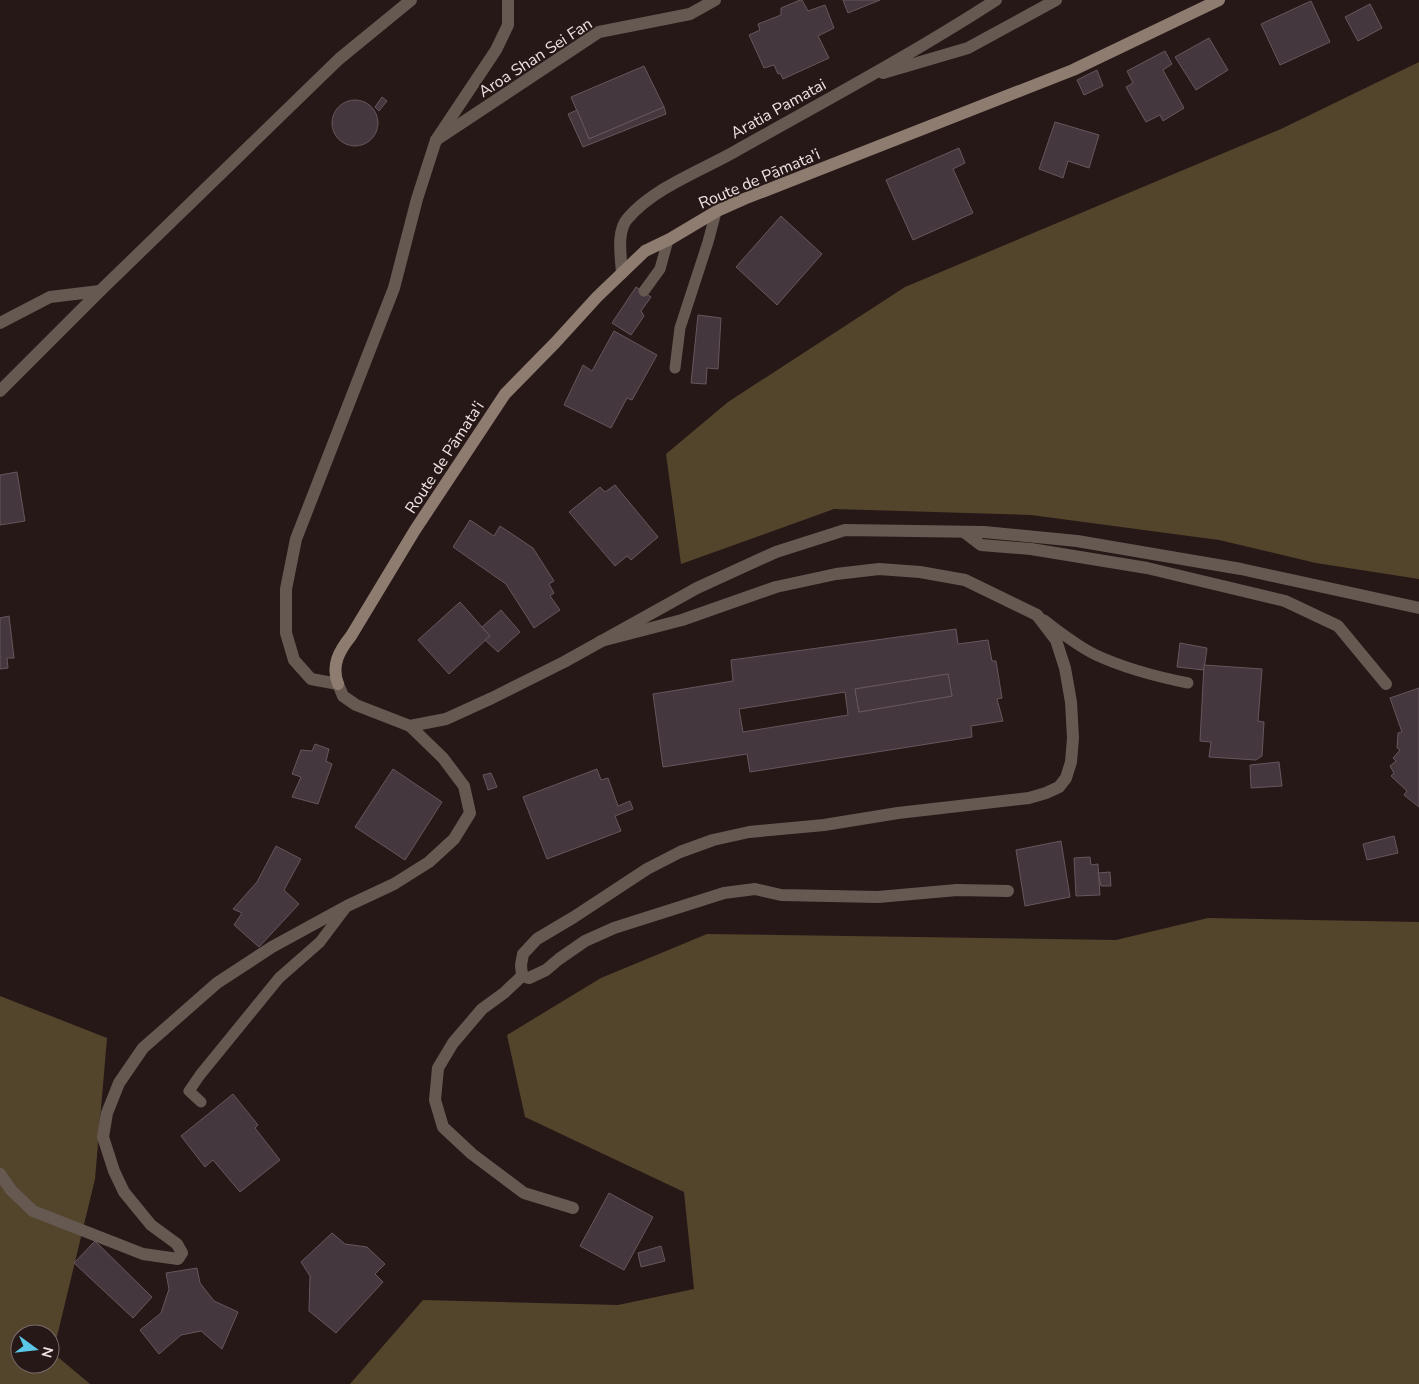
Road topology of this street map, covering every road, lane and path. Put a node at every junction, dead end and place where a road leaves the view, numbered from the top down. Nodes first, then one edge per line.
1 (411, 0) edge
2 (508, 0) edge
3 (714, 0) edge
4 (996, 0) edge
5 (1056, 0) edge
6 (1219, 0) edge
7 (862, 80) junction
8 (436, 140) junction
9 (716, 212) junction
10 (668, 240) junction
11 (622, 273) junction
12 (100, 291) junction
13 (644, 291) dead end
14 (0, 323) edge
15 (675, 368) dead end
16 (0, 391) edge
17 (964, 532) junction
18 (1419, 608) edge
19 (1037, 614) junction
20 (601, 642) junction
21 (1188, 683) dead end
22 (338, 684) junction
23 (1386, 684) dead end
24 (410, 726) junction
25 (1008, 890) dead end
26 (347, 906) junction
27 (522, 976) junction
28 (201, 1102) dead end
29 (0, 1174) edge
30 (573, 1208) dead end

1 - 12 street
2 - 8 street
3 - 8 street, Aroa Shan Sei Fan
4 - 7 street, Aratia Pamatai
5 - 7 street
6 - 9 main road, Route de Pāmata'i
7 - 11 street, Aratia Pamatai
8 - 22 street
9 - 10 main road, Route de Pāmata'i
9 - 15 lane
10 - 11 main road, Route de Pāmata'i
10 - 13 lane
11 - 22 main road, Route de Pāmata'i
12 - 14 street
12 - 16 street
17 - 18 street
17 - 20 street
17 - 23 street
19 - 20 street
19 - 21 lane
19 - 27 street
20 - 24 street
22 - 24 street
24 - 26 street
25 - 27 street
26 - 28 lane
26 - 29 street
27 - 30 street

